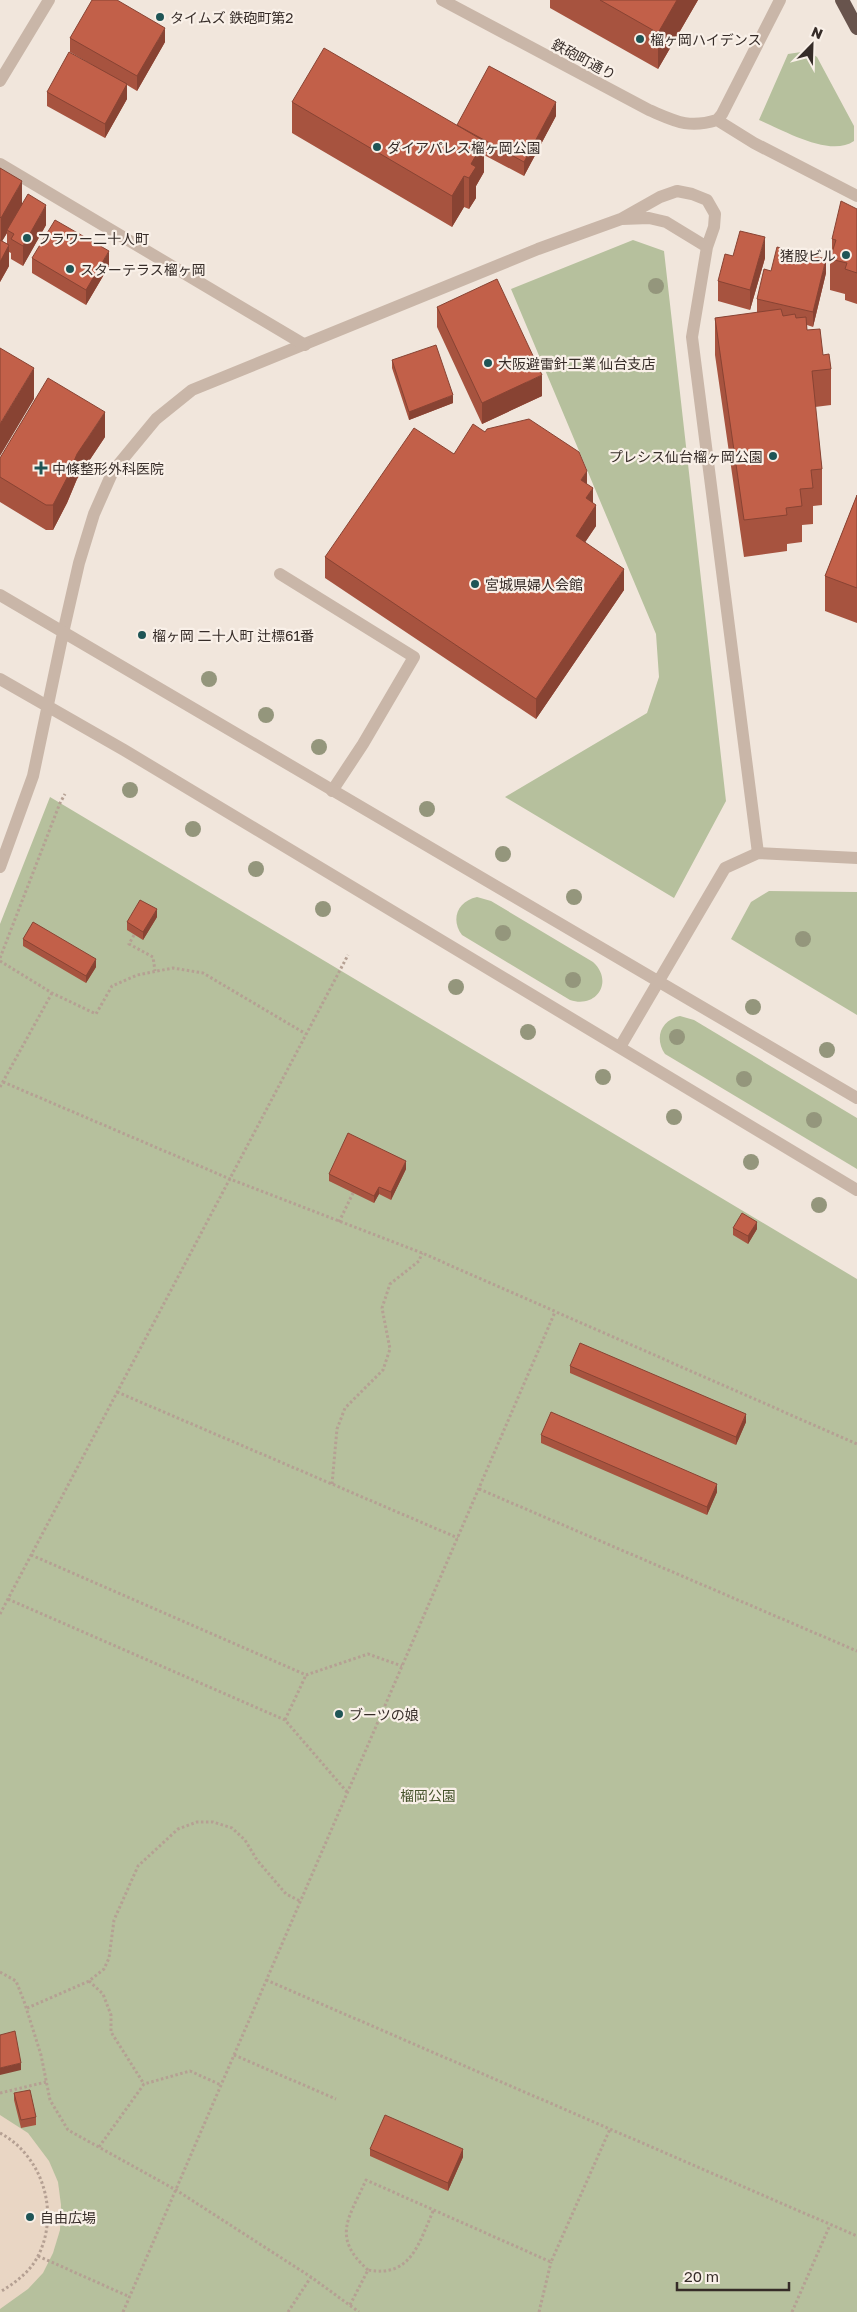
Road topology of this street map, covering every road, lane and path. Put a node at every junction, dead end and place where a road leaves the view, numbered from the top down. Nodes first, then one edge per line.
1 (49, 0) edge
2 (442, 0) edge
3 (780, 0) edge
4 (842, 0) edge
5 (857, 28) edge
6 (0, 81) edge
7 (717, 120) junction
8 (0, 164) edge
9 (857, 196) edge
10 (620, 219) junction
11 (707, 247) junction
12 (305, 345) junction
13 (280, 574) dead end
14 (0, 595) edge
15 (63, 633) junction
16 (0, 680) edge
17 (48, 707) junction
18 (332, 790) junction
19 (65, 794) dead end
20 (758, 853) junction
21 (857, 858) edge
22 (0, 868) edge
23 (134, 935) edge
24 (348, 955) dead end
25 (0, 959) edge
26 (155, 971) junction
27 (660, 982) junction
28 (52, 992) junction
29 (306, 1034) junction
30 (620, 1047) junction
31 (3, 1082) junction
32 (0, 1087) edge
33 (857, 1098) edge
34 (230, 1179) junction
35 (857, 1190) edge
36 (353, 1193) edge
37 (338, 1222) junction
38 (422, 1253) junction
39 (555, 1312) junction
40 (117, 1392) junction
41 (857, 1444) edge
42 (332, 1484) junction
43 (479, 1488) junction
44 (458, 1538) junction
45 (31, 1555) junction
46 (8, 1599) junction
47 (0, 1614) edge
48 (857, 1651) edge
49 (402, 1666) junction
50 (306, 1675) junction
51 (285, 1720) junction
52 (347, 1792) junction
53 (300, 1901) junction
54 (0, 1972) edge
55 (266, 1980) junction
56 (88, 1981) junction
57 (27, 2008) junction
58 (234, 2055) junction
59 (46, 2082) junction
60 (144, 2084) junction
61 (221, 2086) junction
62 (0, 2093) edge
63 (336, 2099) dead end
64 (610, 2129) junction
65 (0, 2133) edge
66 (99, 2147) junction
67 (176, 2190) junction
68 (434, 2209) junction
69 (830, 2225) junction
70 (857, 2236) edge
71 (38, 2256) junction
72 (551, 2262) junction
73 (368, 2270) junction
74 (310, 2277) junction
75 (0, 2292) edge
76 (130, 2297) junction
77 (350, 2305) junction
78 (123, 2312) edge
79 (288, 2312) edge
80 (359, 2312) edge
81 (539, 2312) edge
82 (792, 2312) edge

1 - 6 street
2 - 7 street, 鉄砲町通り
3 - 7 street
4 - 5 highway
7 - 9 street
8 - 12 street
10 - 11 street
10 - 11 street
10 - 12 street
11 - 20 street
12 - 15 street
13 - 18 street
14 - 15 street
15 - 17 street
15 - 18 street
16 - 17 street
17 - 22 street
17 - 30 street
18 - 27 street
19 - 25 path
20 - 21 street
20 - 27 street
23 - 26 path
24 - 29 path
25 - 28 path
26 - 28 path
26 - 29 path
27 - 30 street
27 - 33 street
28 - 31 path
29 - 34 path
30 - 35 street
31 - 32 path
31 - 34 path
34 - 37 path
34 - 40 path
36 - 37 path
37 - 38 path
38 - 39 path
38 - 42 path
39 - 41 path
39 - 43 path
40 - 42 path
40 - 45 path
42 - 44 path
43 - 44 path
43 - 48 path
44 - 49 path
45 - 46 path
45 - 50 path
46 - 47 path
46 - 51 path
49 - 50 path
49 - 52 path
50 - 51 path
51 - 52 path
52 - 53 path
53 - 55 path
53 - 56 path
54 - 57 path
55 - 58 path
55 - 64 path
56 - 57 path
56 - 60 path
57 - 59 path
58 - 61 path
58 - 63 path
59 - 62 path
59 - 66 path
60 - 61 path
60 - 66 path
61 - 67 path
64 - 69 path
64 - 72 path
65 - 71 path
66 - 67 path
67 - 74 path
67 - 76 path
68 - 72 path
68 - 73 path
68 - 73 path
69 - 70 path
69 - 82 path
71 - 75 path
71 - 76 path
72 - 81 path
73 - 77 path
74 - 77 path
74 - 79 path
76 - 78 path
77 - 80 path

